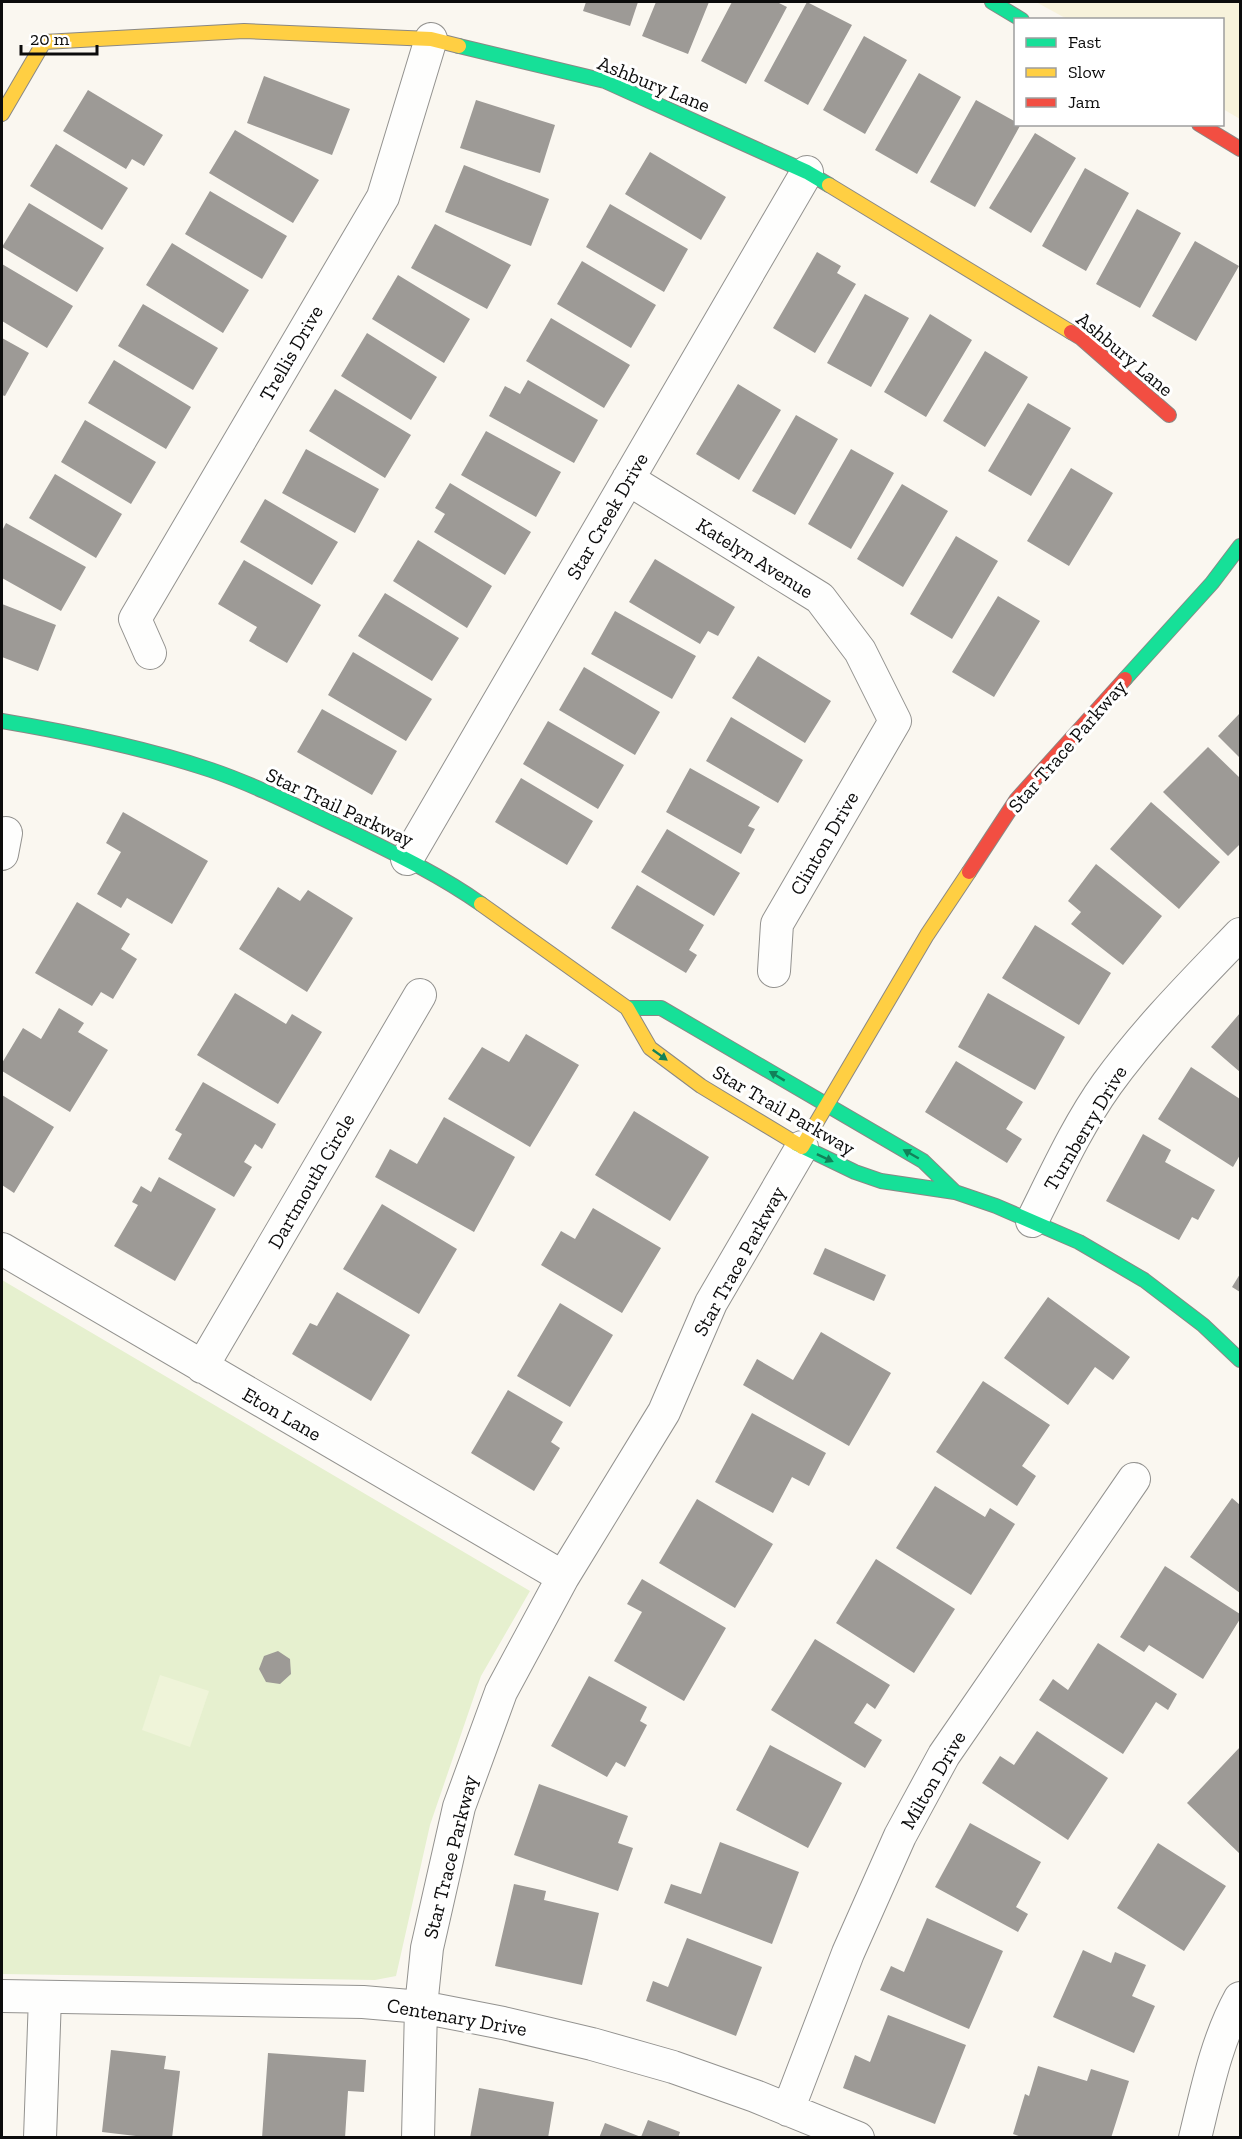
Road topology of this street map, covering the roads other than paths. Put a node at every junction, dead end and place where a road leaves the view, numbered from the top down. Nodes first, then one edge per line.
1 (992, 2) edge
2 (1019, 18) edge
3 (431, 39) junction
4 (2, 114) edge
5 (1202, 126) edge
6 (1240, 149) edge
7 (807, 172) junction
8 (1169, 415) dead end
9 (628, 479) junction
10 (1240, 546) edge
11 (150, 653) dead end
12 (2, 721) edge
13 (895, 721) joint
14 (407, 859) junction
15 (1240, 934) edge
16 (774, 971) dead end
17 (420, 994) dead end
18 (627, 1008) junction
19 (827, 1106) junction
20 (802, 1148) junction
21 (955, 1192) junction
22 (1032, 1221) junction
23 (2, 1249) edge
24 (1240, 1360) edge
25 (202, 1367) junction
26 (1134, 1479) dead end
27 (563, 1577) junction
28 (2, 1996) edge
29 (45, 1997) junction
30 (1240, 1998) edge
31 (422, 2007) junction
32 (788, 2110) junction
33 (40, 2138) edge
34 (418, 2138) edge
35 (858, 2138) edge
36 (1195, 2138) edge

1 - 2 street
3 - 4 street, Ashbury Lane
3 - 7 street, Ashbury Lane
3 - 11 street, Trellis Drive
5 - 6 street
7 - 8 street, Ashbury Lane
7 - 9 street, Star Creek Drive
9 - 13 street, Katelyn Avenue
9 - 14 street, Star Creek Drive
10 - 19 street, Star Trace Parkway
12 - 14 street, Star Trail Parkway
13 - 16 street, Clinton Drive
14 - 18 street, Star Trail Parkway
15 - 22 street, Turnberry Drive
17 - 25 street, Dartmouth Circle
19 -> 18 street, Star Trail Parkway
18 -> 20 street, Star Trail Parkway
19 - 20 street, Star Trace Parkway
21 -> 19 street, Star Trail Parkway
20 -> 21 street, Star Trail Parkway
20 - 27 street, Star Trace Parkway
21 - 22 street, Star Trail Parkway
22 - 24 street, Star Trail Parkway
23 - 25 street, Eton Lane
25 - 27 street, Eton Lane
26 - 32 street, Milton Drive
27 - 31 street, Star Trace Parkway
28 - 29 street, Centenary Drive
29 - 31 street, Centenary Drive
29 - 33 street
30 - 36 street
31 - 32 street, Centenary Drive
31 - 34 street, Star Trace Parkway
32 - 35 street, Centenary Drive

